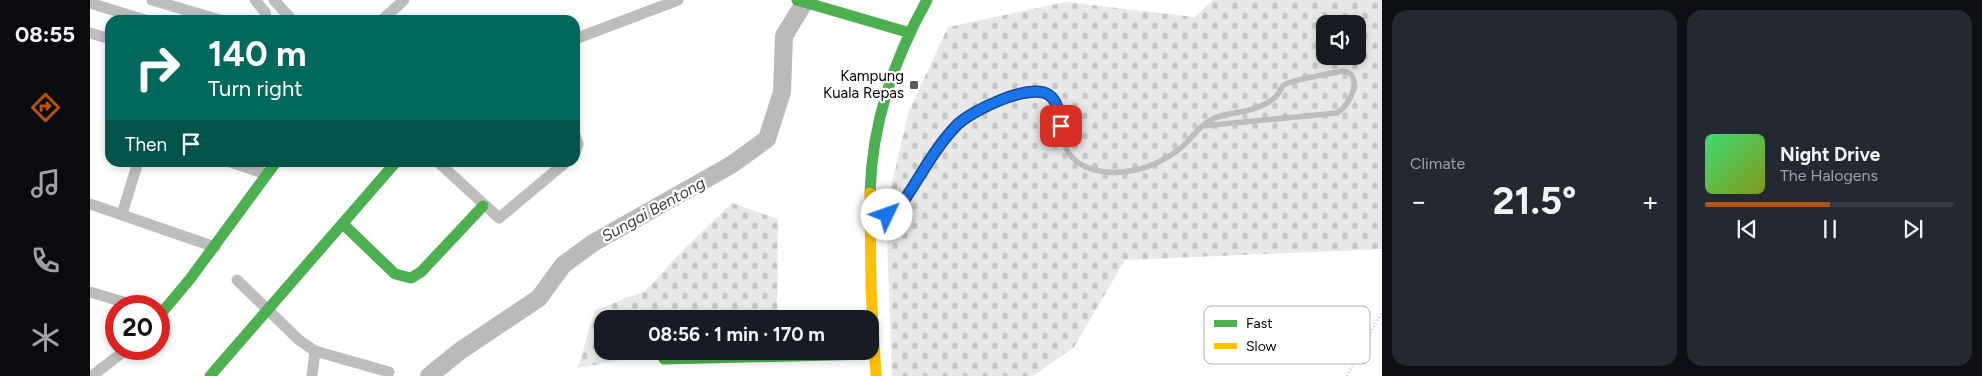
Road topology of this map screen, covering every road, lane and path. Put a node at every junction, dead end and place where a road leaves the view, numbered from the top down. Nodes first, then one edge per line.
1 (152, 0) edge
2 (255, 0) edge
3 (274, 0) edge
4 (404, 0) edge
5 (678, 0) edge
6 (797, 0) edge
7 (927, 0) edge
8 (90, 3) edge
9 (129, 15) edge
10 (203, 15) edge
11 (266, 15) edge
12 (288, 15) edge
13 (388, 15) edge
14 (907, 32) junction
15 (90, 33) edge
16 (580, 37) edge
17 (105, 38) edge
18 (1202, 126) junction
19 (136, 167) edge
20 (245, 167) edge
21 (272, 167) edge
22 (392, 167) edge
23 (443, 167) edge
24 (560, 167) edge
25 (266, 174) junction
26 (90, 204) edge
27 (483, 206) junction
28 (122, 214) junction
29 (869, 217) junction
30 (343, 224) junction
31 (214, 247) junction
32 (238, 280) dead end
33 (90, 292) edge
34 (105, 296) edge
35 (170, 302) edge
36 (269, 310) junction
37 (872, 310) edge
38 (1382, 312) edge
39 (1370, 334) edge
40 (315, 351) junction
41 (113, 360) edge
42 (875, 360) edge
43 (1354, 364) edge
44 (389, 372) dead end
45 (92, 376) edge
46 (210, 376) edge
47 (312, 376) edge
48 (876, 376) edge
49 (1347, 376) edge

1 - 10 street
2 - 11 street
3 - 12 street
4 - 13 street
5 - 16 street
6 - 14 street
7 - 14 street
8 - 9 street
14 - 29 street
15 - 17 street
18 - 18 lane
18 - 29 lane
19 - 28 street
20 - 25 street
21 - 25 street
22 - 30 street
23 - 27 street
24 - 27 street
25 - 31 street
26 - 28 street
27 - 30 street
28 - 31 street
29 - 37 street
30 - 36 street
31 - 35 street
32 - 36 street
33 - 34 street
36 - 40 street
36 - 46 street
38 - 39 path
40 - 44 street
40 - 47 street
41 - 45 street
42 - 48 street
43 - 49 path

